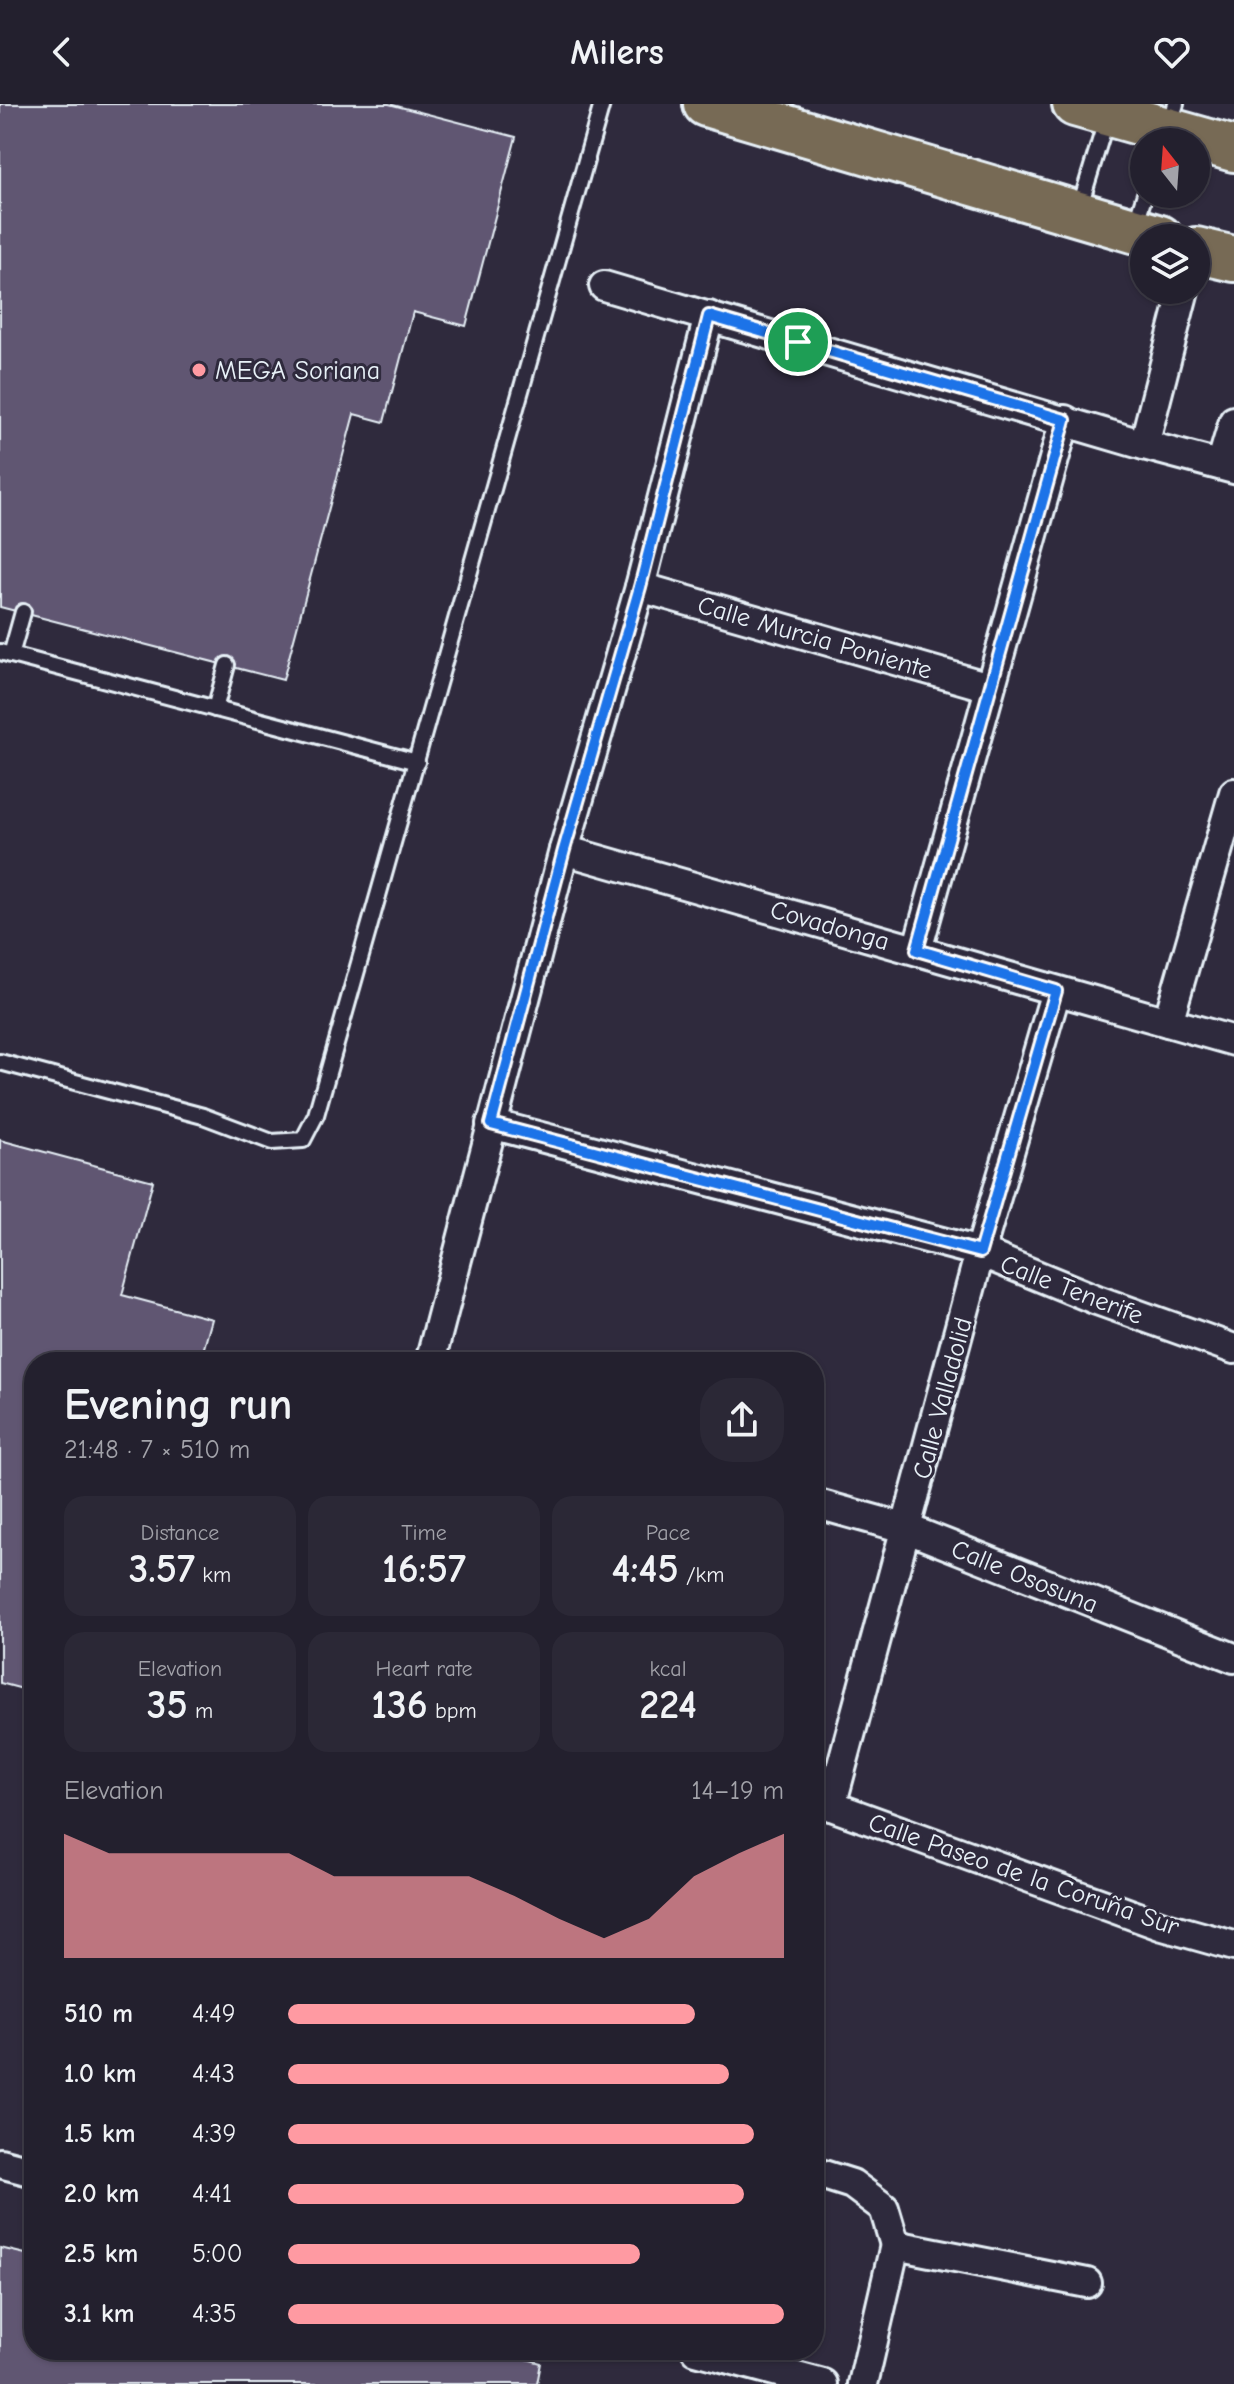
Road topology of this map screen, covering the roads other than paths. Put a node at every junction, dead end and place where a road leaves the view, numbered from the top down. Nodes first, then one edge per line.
1 (602, 104) edge
2 (706, 104) edge
3 (1098, 107) edge
4 (1169, 125) edge
5 (1234, 149) edge
6 (1077, 213) junction
7 (1146, 220) edge
8 (1210, 253) edge
9 (1234, 259) edge
10 (604, 286) dead end
11 (1180, 304) edge
12 (709, 316) junction
13 (1065, 420) junction
14 (1234, 421) edge
15 (1144, 445) junction
16 (1228, 467) edge
17 (640, 587) junction
18 (23, 612) dead end
19 (6, 654) edge
20 (227, 665) dead end
21 (989, 687) junction
22 (215, 709) junction
23 (417, 762) junction
24 (1234, 793) edge
25 (564, 850) junction
26 (917, 950) junction
27 (1056, 991) junction
28 (1168, 1022) junction
29 (1234, 1041) edge
30 (0, 1062) edge
31 (491, 1124) junction
32 (980, 1252) junction
33 (1234, 1349) edge
34 (433, 1352) edge
35 (824, 1506) edge
36 (908, 1529) junction
37 (1234, 1658) edge
38 (824, 1797) edge
39 (824, 1804) edge
40 (1234, 1946) edge
41 (0, 2163) edge
42 (24, 2169) edge
43 (824, 2175) edge
44 (895, 2245) junction
45 (1087, 2283) dead end
46 (733, 2360) edge
47 (823, 2384) edge
48 (863, 2384) edge

1 - 23 lane
2 - 6 main road
3 - 4 main road
3 - 6 lane
4 - 5 main road
6 - 7 main road
8 - 9 main road
10 - 12 street
11 - 15 street
12 - 13 street
12 - 17 street
13 - 15 street
13 - 21 street
14 - 16 street
15 - 16 street
17 - 21 street, Calle Murcia Poniente
17 - 25 street
18 - 19 lane
19 - 22 lane
20 - 22 lane
21 - 26 street
22 - 23 lane
23 - 30 lane
24 - 28 street
25 - 26 street, Covadonga
25 - 31 street
26 - 27 street, Covadonga
27 - 28 street, Covadonga
27 - 32 street, Calle Valladolid
28 - 29 street, Covadonga
31 - 32 street, Calle Tenerife
31 - 34 street
32 - 33 street, Calle Tenerife
32 - 36 street, Calle Valladolid
35 - 36 street, Calle Ososuna
36 - 37 street, Calle Ososuna
36 - 38 street, Calle Valladolid
39 - 40 street, Calle Paseo de la Coruña Sur
41 - 42 street
43 - 44 street
44 - 45 street
44 - 48 street
46 - 47 street

